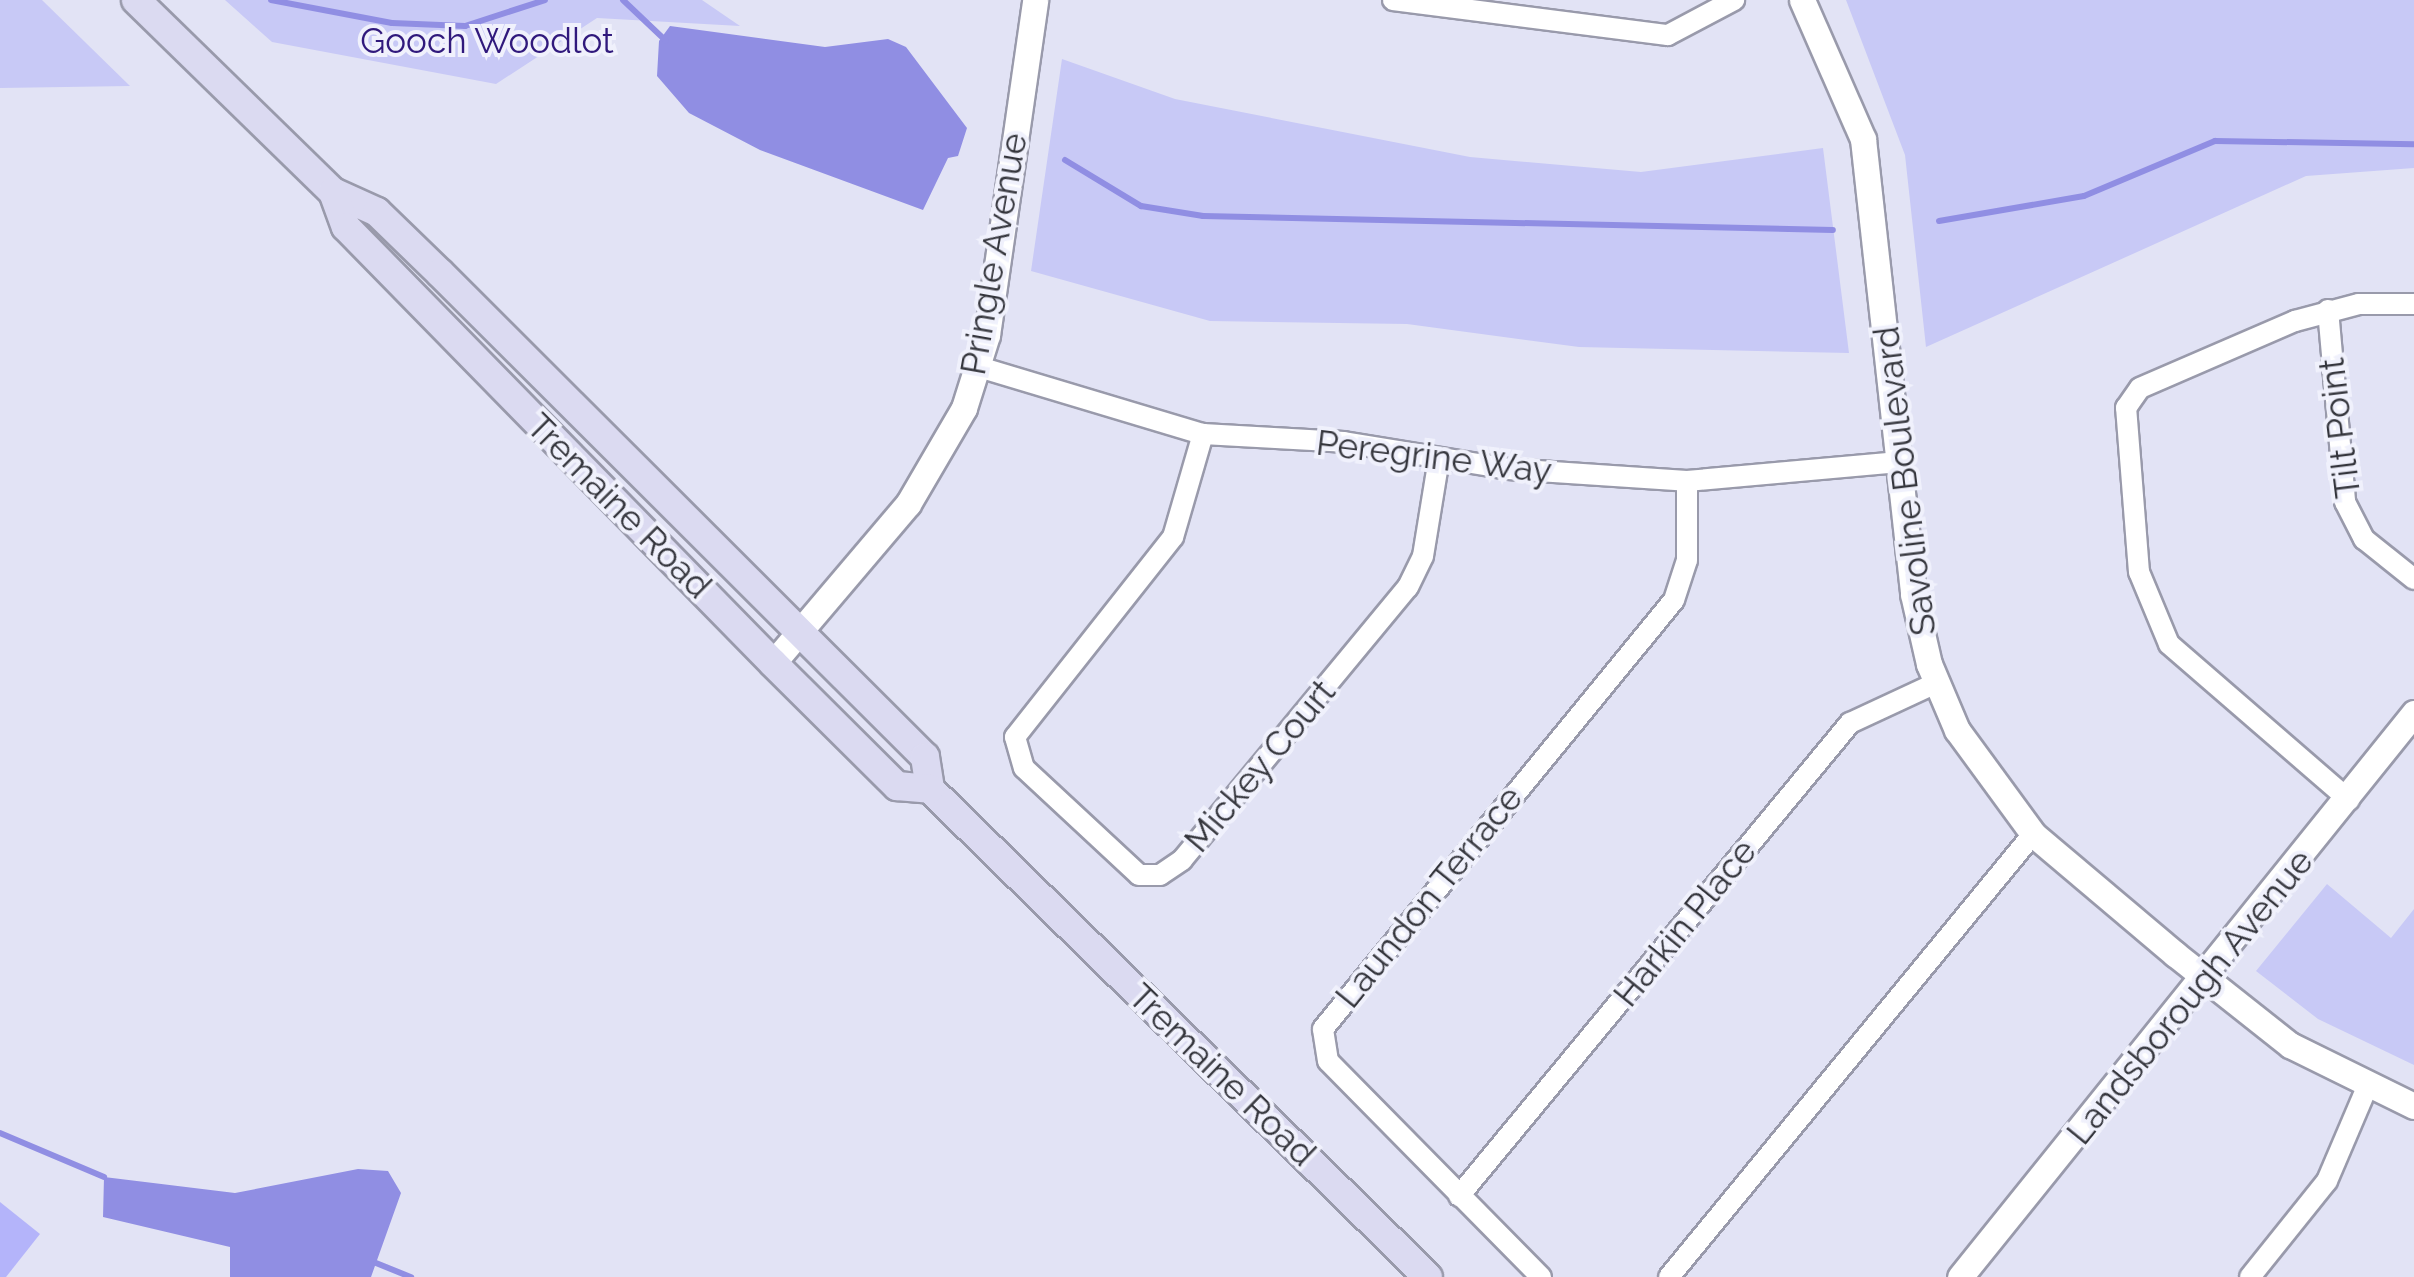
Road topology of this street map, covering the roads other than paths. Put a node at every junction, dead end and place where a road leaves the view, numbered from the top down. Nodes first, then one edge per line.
1 (136, 0) edge
2 (1036, 0) edge
3 (1394, 0) edge
4 (1734, 0) edge
5 (1802, 0) edge
6 (333, 192) junction
7 (2414, 304) edge
8 (2328, 310) junction
9 (978, 367) junction
10 (1203, 434) junction
11 (1440, 458) junction
12 (1899, 462) junction
13 (1687, 481) junction
14 (2414, 579) edge
15 (800, 632) junction
16 (773, 663) junction
17 (1936, 683) junction
18 (2414, 713) edge
19 (930, 788) junction
20 (2350, 800) junction
21 (2033, 834) junction
22 (2206, 978) junction
23 (2366, 1087) junction
24 (2414, 1106) edge
25 (1459, 1196) junction
26 (1428, 1277) edge
27 (1541, 1277) edge
28 (1670, 1277) edge
29 (1960, 1277) edge
30 (2252, 1277) edge

1 - 6 main road, Tremaine Road
2 - 9 street, Pringle Avenue
3 - 4 street
5 - 12 street, Savoline Boulevard
6 - 15 main road, Tremaine Road
6 - 16 main road, Tremaine Road
7 - 8 street
8 - 14 street, Tilt Point
8 - 20 street
9 - 10 street, Peregrine Way
9 - 15 street, Pringle Avenue
10 - 11 street, Peregrine Way
10 - 11 street, Mickey Court
11 - 13 street, Peregrine Way
12 - 13 street, Peregrine Way
12 - 17 street, Savoline Boulevard
13 - 25 street, Laundon Terrace
15 - 16 street, Pringle Avenue
15 - 19 main road, Tremaine Road
16 - 19 main road, Tremaine Road
17 - 21 street, Savoline Boulevard
17 - 25 street, Harkin Place
18 - 20 street, Landsborough Avenue
19 - 26 main road, Tremaine Road
20 - 22 street, Landsborough Avenue
21 - 22 street, Savoline Boulevard
21 - 28 street
22 - 23 street, Savoline Boulevard
22 - 29 street, Landsborough Avenue
23 - 24 street, Savoline Boulevard
23 - 30 street
25 - 27 street, Laundon Terrace

